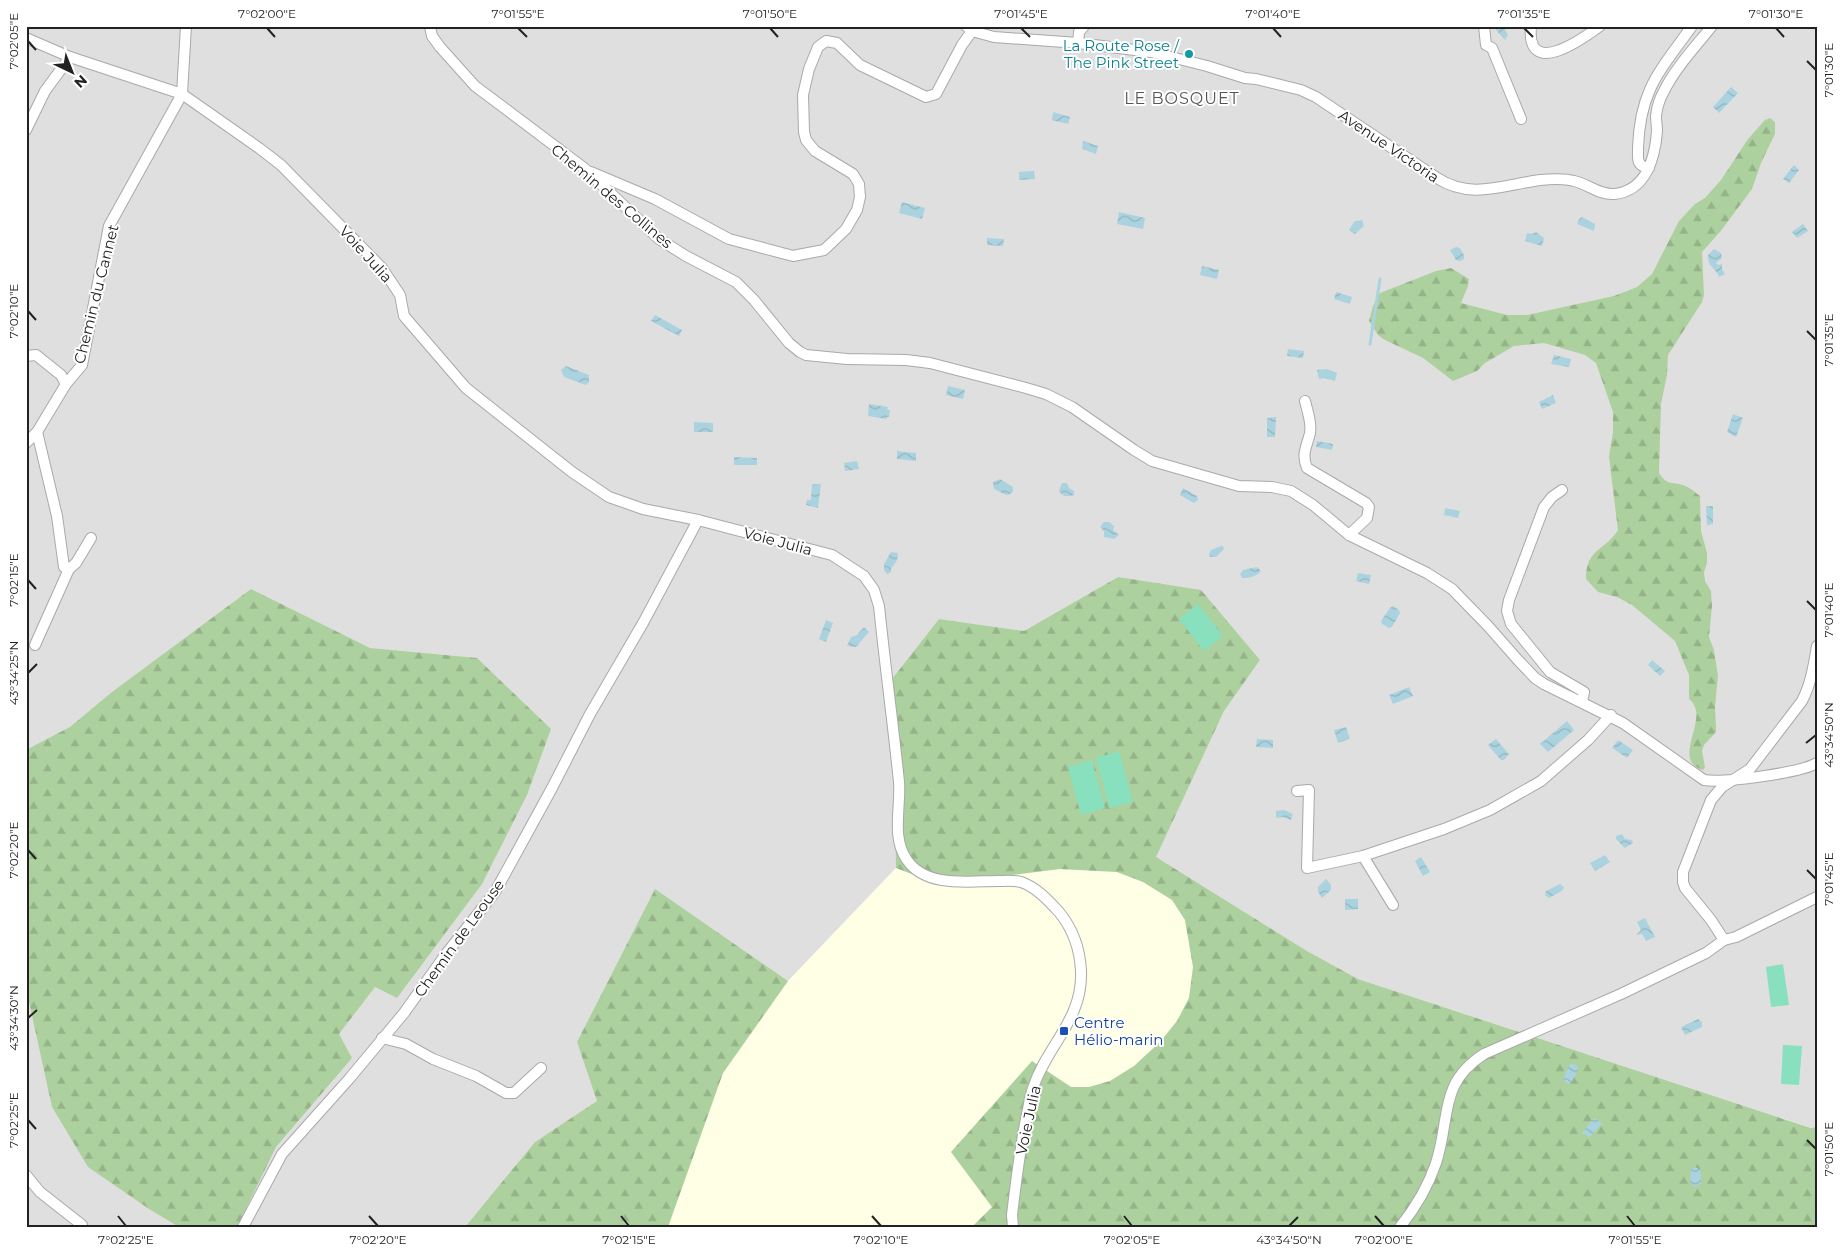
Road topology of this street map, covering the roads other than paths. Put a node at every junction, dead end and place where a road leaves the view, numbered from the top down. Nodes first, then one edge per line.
1 (186, 26) edge
2 (430, 26) edge
3 (1084, 26) edge
4 (1484, 26) edge
5 (1531, 26) edge
6 (1600, 26) edge
7 (1692, 26) edge
8 (1712, 26) edge
9 (969, 29) edge
10 (26, 38) edge
11 (1078, 43) junction
12 (70, 57) junction
13 (182, 94) junction
14 (1521, 119) dead end
15 (26, 130) edge
16 (584, 168) junction
17 (1649, 168) junction
18 (26, 356) edge
19 (66, 384) junction
20 (1305, 400) dead end
21 (37, 432) junction
22 (26, 443) edge
23 (1562, 490) dead end
24 (698, 520) junction
25 (1349, 535) junction
26 (91, 538) dead end
27 (69, 569) junction
28 (35, 645) dead end
29 (1817, 646) edge
30 (1582, 702) junction
31 (1612, 716) junction
32 (1817, 764) edge
33 (1733, 779) junction
34 (1298, 791) dead end
35 (1364, 856) junction
36 (1817, 897) edge
37 (1393, 905) dead end
38 (1724, 940) junction
39 (382, 1038) junction
40 (541, 1068) dead end
41 (26, 1175) edge
42 (82, 1225) dead end
43 (242, 1227) edge
44 (1014, 1227) edge
45 (1400, 1227) edge

1 - 13 street, Chemin du Cannet
2 - 16 street, Chemin des Collines
3 - 11 street
4 - 14 street
5 - 6 street
7 - 17 street
8 - 17 street, Avenue Victoria
9 - 11 street, Avenue Victoria
9 - 16 street
10 - 12 street, Voie Julia
11 - 17 street, Avenue Victoria
12 - 13 street, Voie Julia
12 - 15 street
13 - 19 street, Chemin du Cannet
13 - 24 street, Voie Julia
16 - 25 street, Chemin des Collines
18 - 19 street
19 - 21 street, Chemin du Cannet
20 - 25 street
21 - 22 street, Chemin du Cannet
21 - 27 street
23 - 30 street
24 - 39 street, Chemin de Leouse
24 - 44 street, Voie Julia
25 - 30 street, Chemin des Collines
26 - 27 street
27 - 28 street
29 - 33 street
30 - 31 street, Chemin des Collines
31 - 33 street, Chemin des Collines
31 - 35 street
32 - 33 street, Chemin des Collines
33 - 38 street
34 - 35 street
35 - 37 street
36 - 38 street
38 - 45 street
39 - 40 street
39 - 43 street, Chemin de Leouse
41 - 42 street

